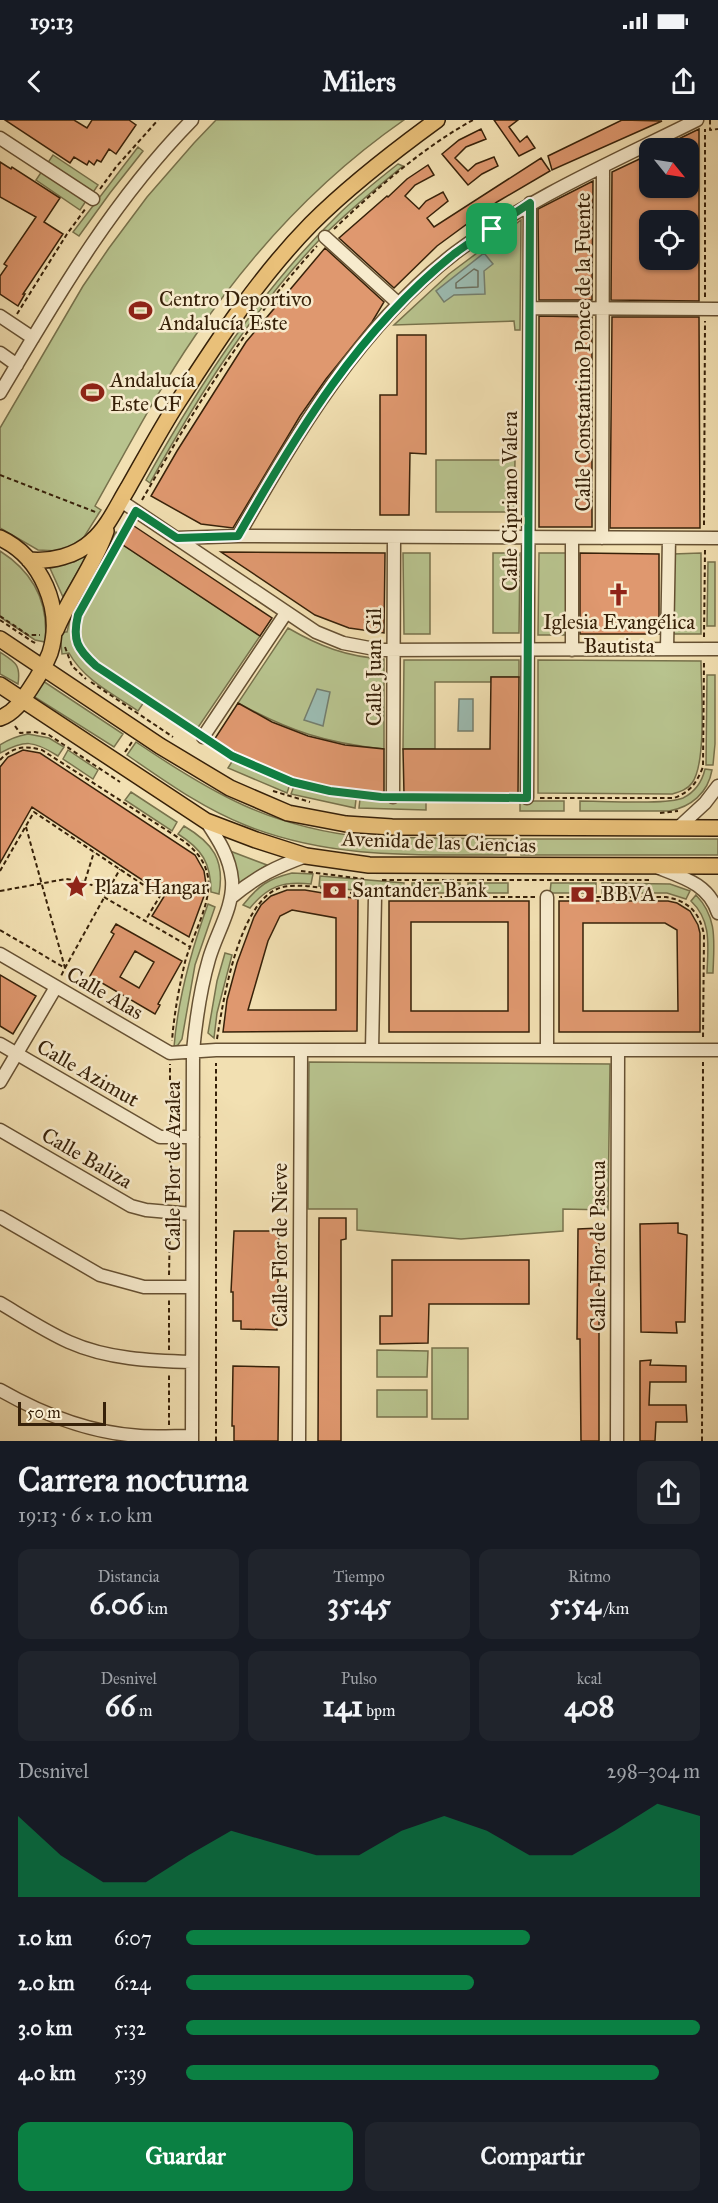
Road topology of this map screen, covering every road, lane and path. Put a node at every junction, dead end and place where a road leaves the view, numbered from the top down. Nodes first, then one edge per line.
1 (158, 120) edge
2 (192, 120) edge
3 (437, 120) edge
4 (473, 120) edge
5 (697, 120) edge
6 (705, 120) edge
7 (710, 120) edge
8 (718, 129) edge
9 (0, 138) edge
10 (603, 167) junction
11 (93, 199) junction
12 (530, 203) junction
13 (325, 237) junction
14 (399, 304) junction
15 (530, 308) junction
16 (602, 308) junction
17 (711, 309) edge
18 (0, 316) edge
19 (11, 324) junction
20 (33, 338) junction
21 (0, 353) edge
22 (17, 365) junction
23 (0, 393) edge
24 (0, 475) edge
25 (121, 501) junction
26 (136, 511) junction
27 (104, 517) junction
28 (705, 531) dead end
29 (238, 536) junction
30 (394, 537) junction
31 (0, 538) edge
32 (177, 538) junction
33 (529, 538) junction
34 (572, 538) junction
35 (602, 538) junction
36 (669, 538) junction
37 (718, 538) edge
38 (705, 544) dead end
39 (115, 547) dead end
40 (29, 560) junction
41 (286, 613) junction
42 (78, 615) dead end
43 (0, 616) edge
44 (0, 620) edge
45 (0, 639) edge
46 (57, 642) junction
47 (667, 649) junction
48 (704, 649) junction
49 (718, 649) edge
50 (394, 650) junction
51 (529, 650) junction
52 (572, 650) junction
53 (44, 668) junction
54 (0, 685) edge
55 (22, 700) junction
56 (2, 720) edge
57 (20, 733) dead end
58 (204, 737) junction
59 (177, 739) dead end
60 (133, 741) dead end
61 (124, 754) dead end
62 (0, 760) edge
63 (120, 782) dead end
64 (718, 786) edge
65 (264, 788) dead end
66 (393, 797) junction
67 (527, 798) junction
68 (313, 803) dead end
69 (680, 811) dead end
70 (655, 813) dead end
71 (206, 821) junction
72 (26, 826) junction
73 (678, 828) junction
74 (718, 828) edge
75 (518, 839) dead end
76 (186, 842) dead end
77 (94, 852) junction
78 (518, 855) dead end
79 (306, 856) junction
80 (653, 866) junction
81 (718, 866) edge
82 (120, 869) junction
83 (0, 871) edge
84 (85, 882) junction
85 (41, 884) junction
86 (0, 891) edge
87 (107, 892) junction
88 (104, 897) junction
89 (232, 897) junction
90 (375, 897) dead end
91 (547, 897) dead end
92 (251, 913) dead end
93 (718, 914) edge
94 (145, 921) junction
95 (0, 930) edge
96 (190, 947) dead end
97 (0, 954) edge
98 (65, 968) junction
99 (56, 987) junction
100 (0, 1044) edge
101 (216, 1050) junction
102 (301, 1050) junction
103 (372, 1050) junction
104 (547, 1050) junction
105 (618, 1050) junction
106 (718, 1050) edge
107 (193, 1051) junction
108 (16, 1054) junction
109 (0, 1082) edge
110 (0, 1130) edge
111 (193, 1137) junction
112 (192, 1214) junction
113 (0, 1218) edge
114 (192, 1287) junction
115 (0, 1303) edge
116 (192, 1362) junction
117 (0, 1390) edge
118 (192, 1439) edge
119 (216, 1441) edge
120 (299, 1441) edge
121 (616, 1441) edge

1 - 11 path
2 - 20 street
3 - 25 main road
4 - 13 path
5 - 10 street
6 - 17 path
7 - 8 path
9 - 11 street
10 - 12 street
10 - 16 street, Calle Constantino Ponce de la Fuente
11 - 19 path
12 - 14 street
12 - 15 street, Calle Cipriano Valera
13 - 14 street
13 - 26 path
14 - 29 street
15 - 16 street
15 - 33 street, Calle Cipriano Valera
16 - 17 street
16 - 35 street, Calle Constantino Ponce de la Fuente
17 - 28 path
18 - 19 street
19 - 20 street
20 - 22 street
21 - 22 street
22 - 23 street
24 - 27 path
25 - 26 street
25 - 27 main road
26 - 32 street
26 - 39 path
27 - 40 main road
27 - 46 main road
29 - 30 street
29 - 32 street
30 - 33 street
30 - 50 street, Calle Juan Gil
31 - 40 main road
32 - 41 street
33 - 34 street
33 - 51 street, Calle Cipriano Valera
34 - 35 street
34 - 52 street
35 - 36 street
36 - 37 street
36 - 47 street
38 - 48 path
40 - 46 main road
41 - 50 street
41 - 58 street
42 - 58 path
43 - 46 path
44 - 46 path
45 - 53 main road, Avenida de las Ciencias
46 - 53 main road
46 - 59 path
47 - 48 street
47 - 52 street
48 - 49 street
48 - 67 path
50 - 51 street
50 - 66 street, Calle Juan Gil
51 - 52 street
51 - 67 street, Calle Cipriano Valera
53 - 55 main road
53 - 73 main road, Avenida de las Ciencias
54 - 55 main road, Avenida de las Ciencias
55 - 56 main road
55 - 71 main road, Avenida de las Ciencias
57 - 63 path
58 - 66 path
60 - 61 path
62 - 76 path
64 - 73 street
65 - 68 path
66 - 67 path
69 - 70 path
71 - 79 main road, Avenida de las Ciencias
71 - 89 street
72 - 77 path
72 - 83 path
72 - 85 path
73 - 74 main road, Avenida de las Ciencias
75 - 78 path
77 - 82 path
77 - 84 path
79 - 80 main road, Avenida de las Ciencias
79 - 89 street
80 - 81 main road, Avenida de las Ciencias
80 - 93 street
82 - 87 path
82 - 94 path
84 - 85 path
84 - 87 path
85 - 86 path
85 - 98 path
87 - 88 path
88 - 94 path
88 - 98 path
89 - 107 street, Calle Flor de Azalea
90 - 103 street
91 - 104 street
92 - 101 path
94 - 96 path
95 - 98 path
97 - 99 street, Calle Alas
98 - 99 path
99 - 107 street, Calle Alas
99 - 108 street
100 - 108 street, Calle Azimut
101 - 102 street, Calle Alas
101 - 107 street, Calle Alas
101 - 119 path
102 - 103 street, Calle Alas
102 - 120 street, Calle Flor de Nieve
103 - 104 street, Calle Alas
104 - 105 street, Calle Alas
105 - 106 street, Calle Alas
105 - 121 street, Calle Flor de Pascua
107 - 111 street, Calle Flor de Azalea
108 - 109 street
108 - 111 street, Calle Azimut
110 - 112 street, Calle Baliza
111 - 112 street, Calle Flor de Azalea
112 - 114 street, Calle Flor de Azalea
113 - 114 street
114 - 116 street, Calle Flor de Azalea
115 - 116 street
116 - 118 street, Calle Flor de Azalea
117 - 118 street

